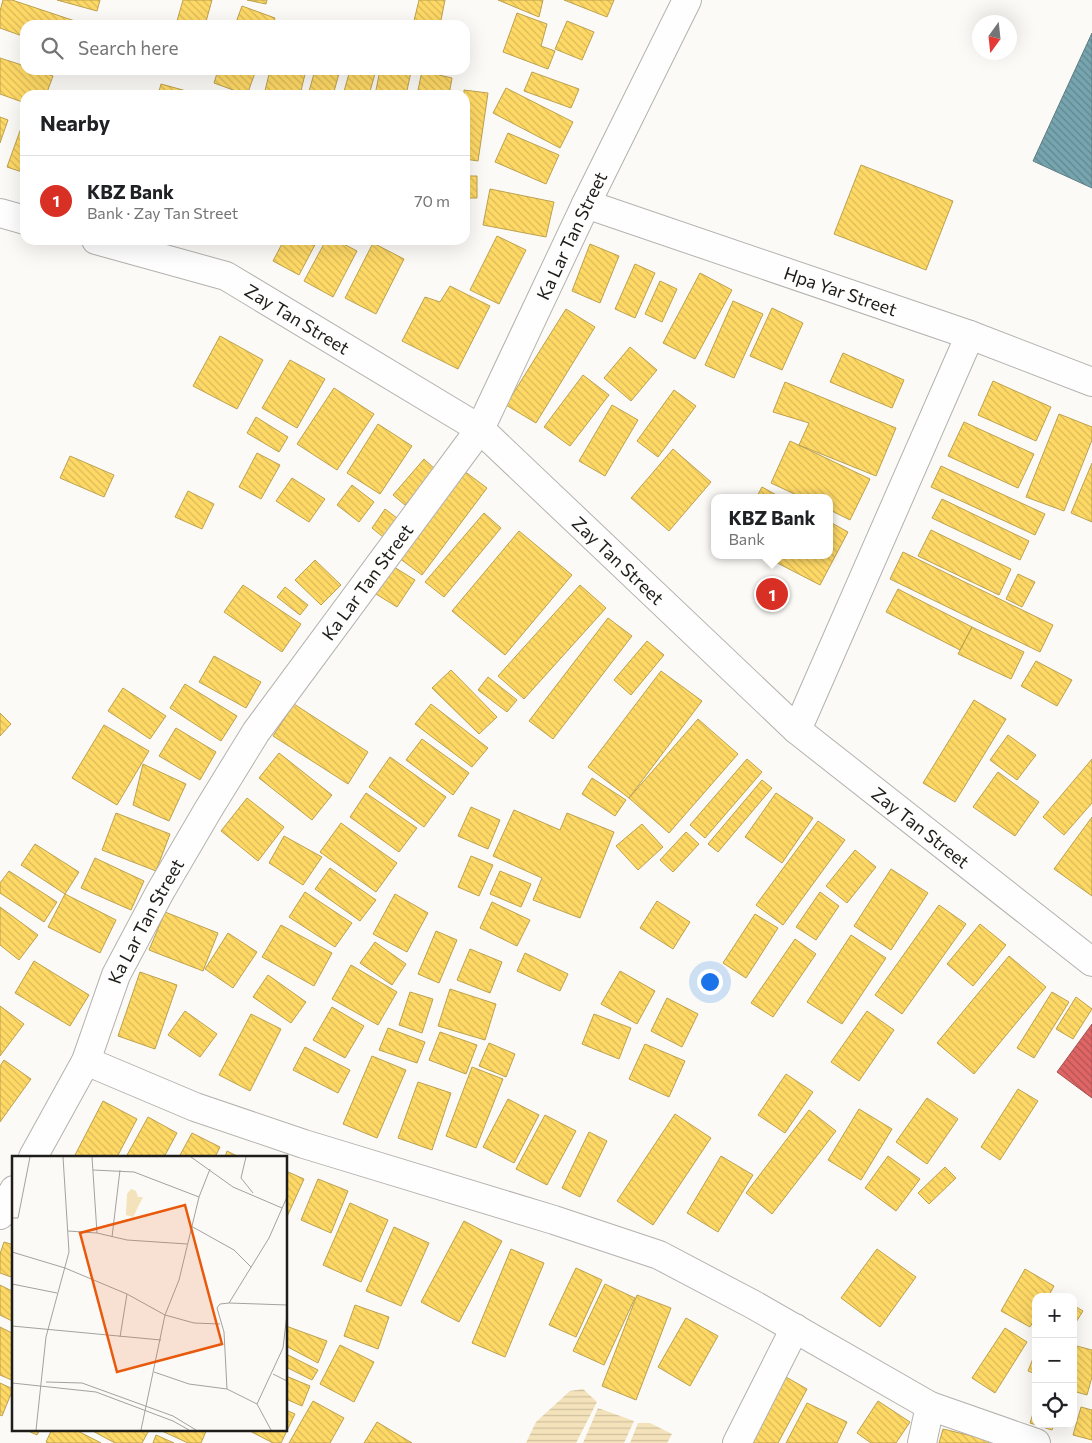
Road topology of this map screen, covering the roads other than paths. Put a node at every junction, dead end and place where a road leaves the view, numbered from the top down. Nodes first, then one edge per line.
1 (687, 0) edge
2 (586, 204) junction
3 (0, 213) edge
4 (20, 219) edge
5 (114, 245) edge
6 (970, 335) junction
7 (1092, 382) edge
8 (480, 429) junction
9 (797, 730) junction
10 (1092, 962) edge
11 (86, 1061) junction
12 (33, 1156) edge
13 (12, 1194) edge
14 (0, 1215) edge
15 (795, 1328) junction
16 (930, 1406) junction
17 (737, 1443) edge
18 (922, 1443) edge
19 (1036, 1443) edge

1 - 2 street, Ka Lar Tan Street
2 - 6 street, Hpa Yar Street
2 - 8 street, Ka Lar Tan Street
3 - 4 street
5 - 8 street, Zay Tan Street
6 - 7 street, Hpa Yar Street
6 - 9 street
8 - 9 street, Zay Tan Street
8 - 11 street, Ka Lar Tan Street
9 - 10 street, Zay Tan Street
11 - 12 street, Ka Lar Tan Street
11 - 15 street
13 - 14 street
15 - 16 street
15 - 17 street
16 - 18 street
16 - 19 street

